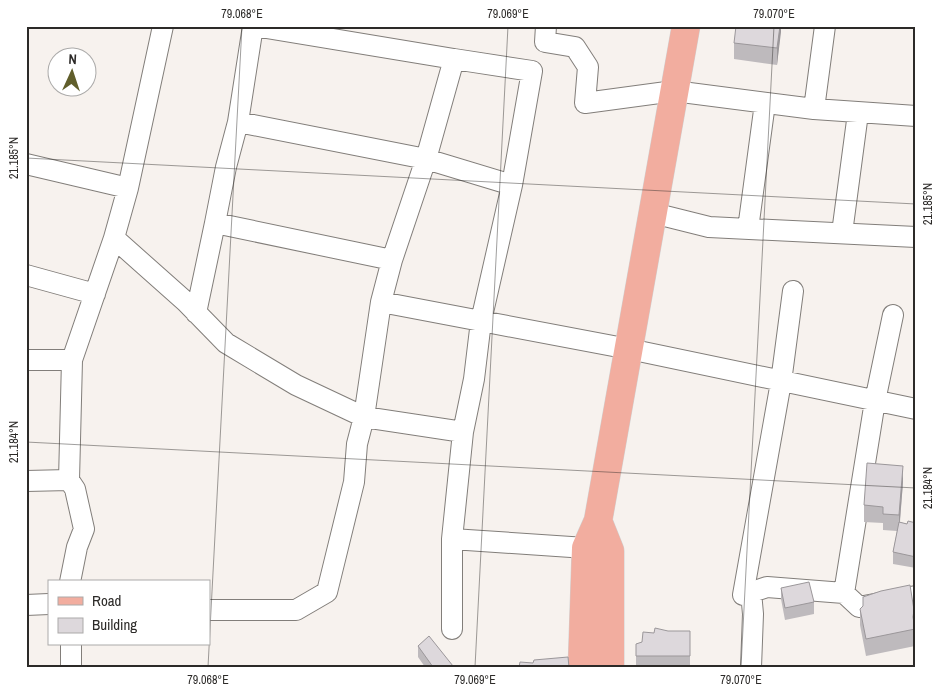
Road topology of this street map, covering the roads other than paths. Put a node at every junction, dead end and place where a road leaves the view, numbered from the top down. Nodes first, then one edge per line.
1 (163, 26) edge
2 (254, 26) edge
3 (686, 26) edge
4 (826, 26) edge
5 (545, 34) edge
6 (454, 59) junction
7 (532, 71) junction
8 (674, 91) junction
9 (765, 103) junction
10 (814, 109) junction
11 (858, 113) junction
12 (916, 116) edge
13 (238, 122) junction
14 (426, 159) junction
15 (26, 164) edge
16 (512, 185) junction
17 (128, 188) junction
18 (653, 213) junction
19 (215, 223) junction
20 (748, 229) junction
21 (842, 233) junction
22 (916, 237) edge
23 (114, 238) junction
24 (392, 260) junction
25 (26, 275) edge
26 (793, 291) dead end
27 (95, 294) junction
28 (381, 302) junction
29 (196, 313) junction
30 (893, 315) dead end
31 (482, 321) junction
32 (629, 348) junction
33 (26, 360) edge
34 (72, 360) junction
35 (781, 382) junction
36 (875, 401) junction
37 (916, 409) edge
38 (364, 417) junction
39 (463, 432) junction
40 (70, 480) junction
41 (26, 482) edge
42 (598, 521) junction
43 (452, 539) junction
44 (586, 548) junction
45 (70, 580) edge
46 (751, 592) junction
47 (844, 594) junction
48 (916, 596) edge
49 (48, 604) edge
50 (26, 605) edge
51 (210, 610) edge
52 (452, 628) dead end
53 (71, 646) edge
54 (70, 667) edge
55 (582, 667) edge
56 (610, 667) edge
57 (751, 667) edge

1 - 17 street
2 - 6 street
2 - 13 street
3 - 8 main road
4 - 10 street
5 - 7 street
5 - 8 street
6 - 7 street
6 - 14 street
7 - 16 street
8 - 9 street
8 - 18 main road
9 - 10 street
9 - 20 street
10 - 11 street
11 - 12 street
11 - 21 street
13 - 14 street
13 - 19 street
14 - 16 street
14 - 24 street
15 - 17 street
16 - 31 street
17 - 23 street
18 - 20 street
18 - 32 main road
19 - 24 street
19 - 29 street
20 - 21 street
21 - 22 street
23 - 27 street
23 - 29 street
24 - 28 street
25 - 27 street
26 - 35 street
27 - 34 street
28 - 31 street
28 - 38 street
29 - 38 street
30 - 36 street
31 - 32 street
31 - 39 street
32 - 35 street
32 - 42 main road
33 - 34 street
34 - 40 street
35 - 36 street
35 - 46 street
36 - 37 street
36 - 47 street
38 - 39 street
38 - 51 street
39 - 43 street
40 - 41 street
40 - 45 street
42 - 44 main road
42 - 56 main road
43 - 44 street
43 - 52 street
44 - 55 main road
46 - 47 street
46 - 57 street
47 - 48 street
49 - 50 street
53 - 54 street

